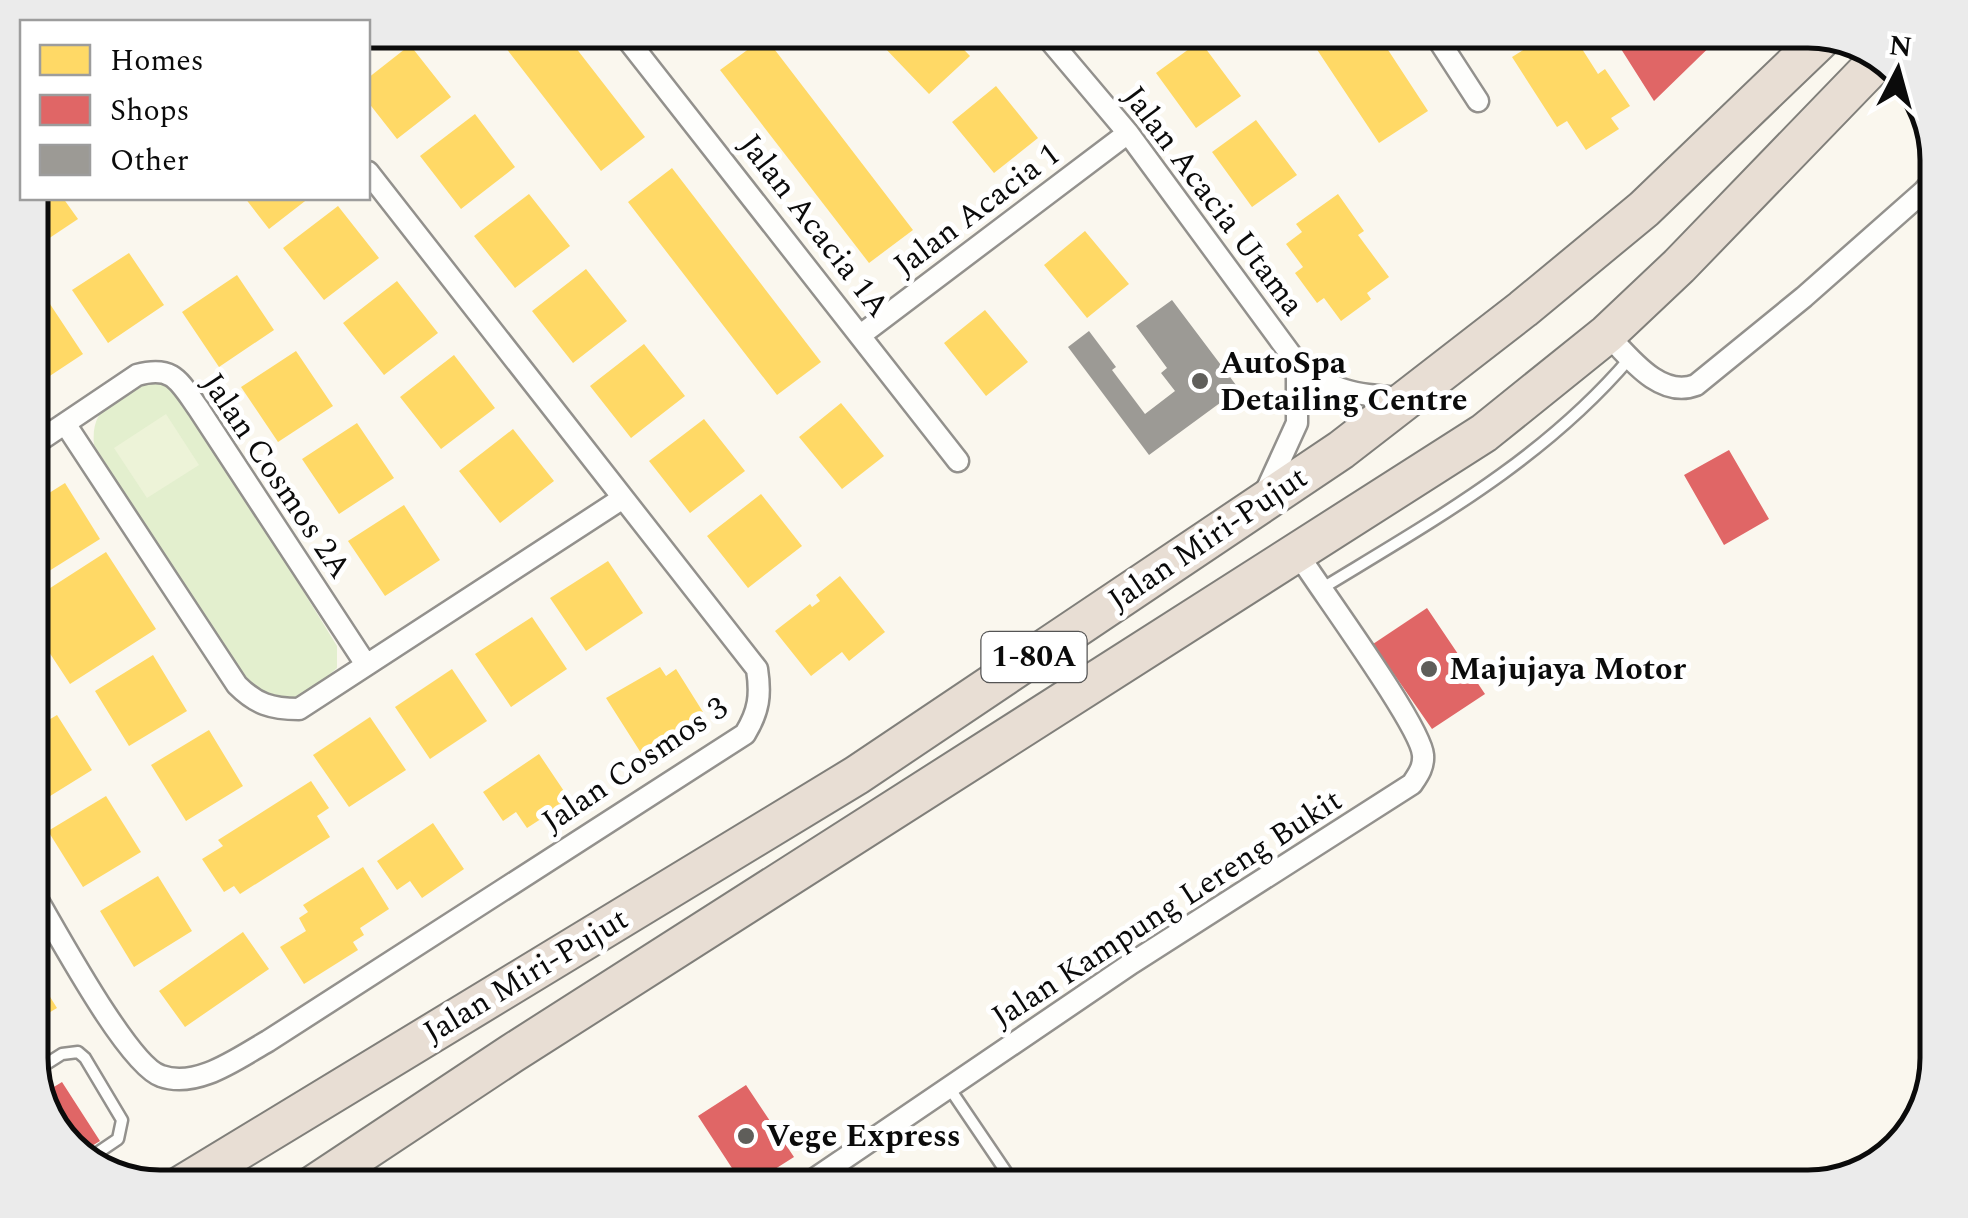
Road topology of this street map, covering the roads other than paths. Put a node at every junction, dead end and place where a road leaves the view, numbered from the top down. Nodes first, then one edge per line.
1 (634, 48) edge
2 (1055, 48) edge
3 (1444, 48) edge
4 (1812, 48) edge
5 (1848, 91) edge
6 (1478, 101) dead end
7 (1128, 133) junction
8 (370, 175) edge
9 (1920, 195) edge
10 (862, 334) junction
11 (1618, 346) junction
12 (1296, 363) junction
13 (1410, 398) junction
14 (66, 425) junction
15 (48, 436) edge
16 (958, 460) dead end
17 (623, 498) junction
18 (1260, 504) junction
19 (1298, 554) junction
20 (1325, 597) junction
21 (365, 664) junction
22 (48, 916) edge
23 (48, 1063) edge
24 (950, 1090) junction
25 (99, 1152) edge
26 (207, 1170) edge
27 (336, 1170) edge
28 (828, 1170) edge
29 (1005, 1170) edge

1 - 10 street, Jalan Acacia 1A
2 - 7 street, Jalan Acacia Utama
3 - 6 street
4 - 13 highway, Jalan Miri-Pujut / 1-80A
5 - 11 highway, Jalan Miri-Pujut
7 - 10 street, Jalan Acacia 1
7 - 12 street, Jalan Acacia Utama
8 - 17 street, Jalan Cosmos 3
9 - 11 street
10 - 16 street, Jalan Acacia 1A
11 - 19 highway, Jalan Miri-Pujut
11 - 20 lane
12 - 13 street, Jalan Acacia Utama
12 - 18 street, Jalan Acacia Utama
13 - 18 highway, Jalan Miri-Pujut / 1-80A
14 - 15 street, Jalan Cosmos 2A
14 - 21 street
14 - 21 street, Jalan Cosmos 2A
17 - 21 street
17 - 22 street, Jalan Cosmos 3
18 - 26 highway, Jalan Miri-Pujut / 1-80A
19 - 20 street, Jalan Kampung Lereng Bukit
19 - 27 highway, Jalan Miri-Pujut
20 - 24 street, Jalan Kampung Lereng Bukit
23 - 25 lane
24 - 28 street, Jalan Kampung Lereng Bukit
24 - 29 lane

